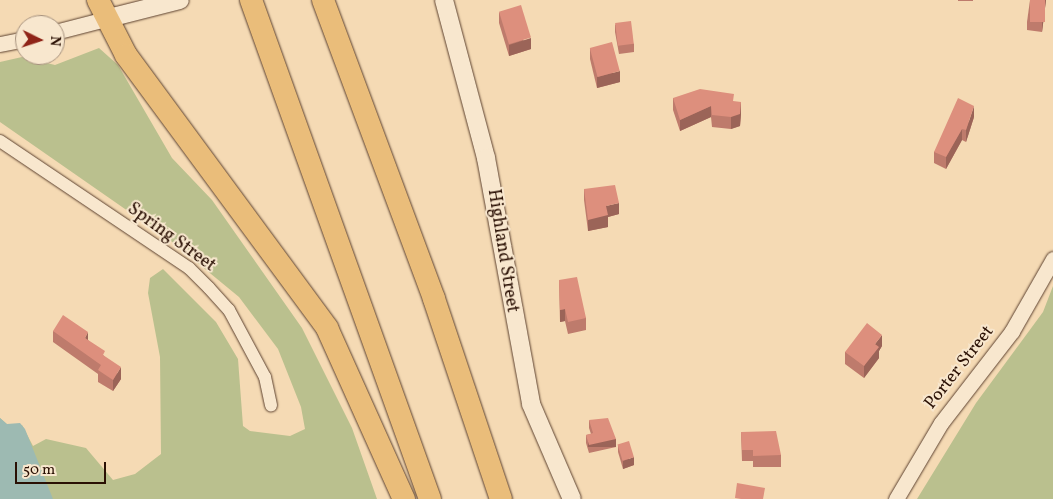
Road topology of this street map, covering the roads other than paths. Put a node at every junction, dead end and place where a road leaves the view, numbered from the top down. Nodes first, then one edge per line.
1 (180, 0) edge
2 (251, 0) edge
3 (323, 0) edge
4 (444, 0) edge
5 (102, 10) edge
6 (65, 27) edge
7 (15, 41) edge
8 (0, 44) edge
9 (0, 141) edge
10 (1053, 259) edge
11 (271, 405) dead end
12 (404, 499) edge
13 (430, 499) edge
14 (501, 499) edge
15 (572, 499) edge
16 (896, 499) edge

1 - 5 main road
2 - 13 highway
3 - 14 highway
4 - 15 main road, Highland Street
5 - 6 street
5 - 12 highway
7 - 8 street
9 - 11 street, Spring Street
10 - 16 street, Porter Street

